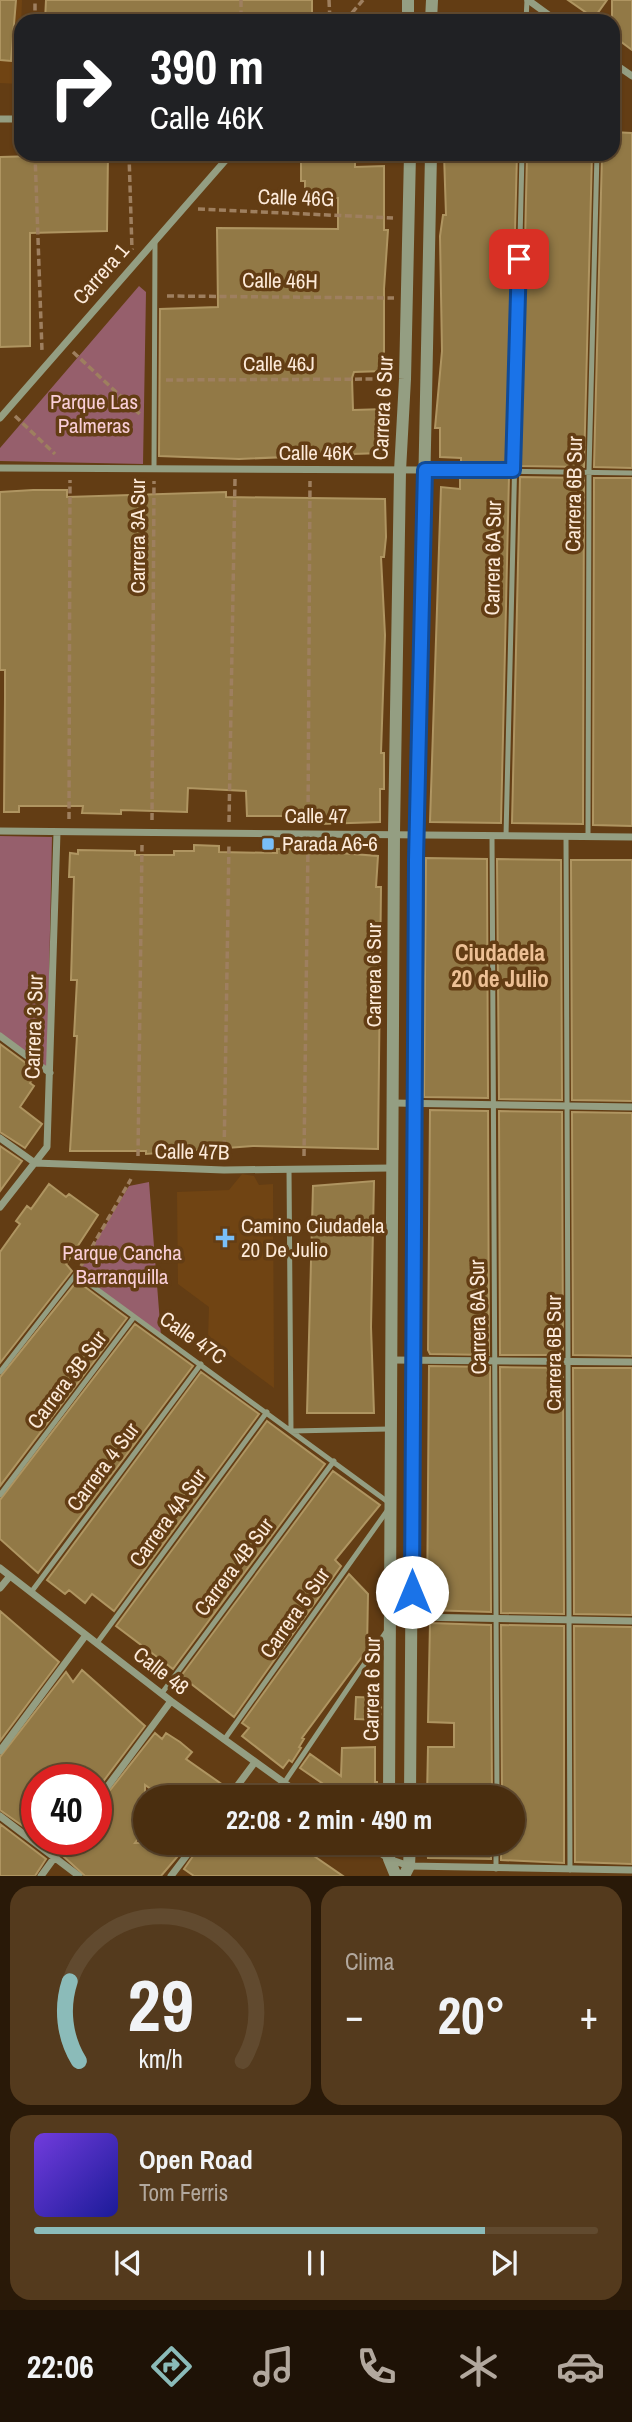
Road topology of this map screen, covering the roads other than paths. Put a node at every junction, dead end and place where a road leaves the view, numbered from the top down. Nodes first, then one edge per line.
1 (527, 0) edge
2 (547, 14) edge
3 (225, 161) edge
4 (410, 161) edge
5 (431, 161) edge
6 (522, 161) edge
7 (597, 161) edge
8 (155, 239) junction
9 (0, 418) edge
10 (0, 468) edge
11 (154, 469) junction
12 (425, 470) junction
13 (513, 470) junction
14 (400, 471) junction
15 (589, 471) junction
16 (632, 473) edge
17 (0, 831) edge
18 (57, 832) junction
19 (394, 833) junction
20 (417, 834) junction
21 (588, 835) junction
22 (492, 836) junction
23 (506, 836) junction
24 (566, 837) junction
25 (632, 837) edge
26 (0, 1035) edge
27 (50, 1073) junction
28 (414, 1102) junction
29 (393, 1103) junction
30 (493, 1104) junction
31 (567, 1104) junction
32 (632, 1107) edge
33 (0, 1138) edge
34 (35, 1163) junction
35 (391, 1168) junction
36 (289, 1169) junction
37 (0, 1207) edge
38 (134, 1317) junction
39 (390, 1360) junction
40 (411, 1360) junction
41 (496, 1361) junction
42 (570, 1361) junction
43 (632, 1362) edge
44 (201, 1363) junction
45 (0, 1371) edge
46 (267, 1412) junction
47 (392, 1429) junction
48 (291, 1431) junction
49 (334, 1461) junction
50 (0, 1495) edge
51 (392, 1505) junction
52 (0, 1568) edge
53 (10, 1576) junction
54 (0, 1588) edge
55 (32, 1591) junction
56 (412, 1617) junction
57 (497, 1620) junction
58 (632, 1621) edge
59 (392, 1622) junction
60 (568, 1622) junction
61 (86, 1635) junction
62 (97, 1643) junction
63 (162, 1693) junction
64 (171, 1701) junction
65 (224, 1740) junction
66 (0, 1752) edge
67 (256, 1762) junction
68 (112, 1780) edge
69 (284, 1783) junction
70 (238, 1785) edge
71 (287, 1785) edge
72 (390, 1785) edge
73 (410, 1785) edge
74 (496, 1785) edge
75 (0, 1816) edge
76 (57, 1855) edge
77 (188, 1855) edge
78 (383, 1855) edge
79 (389, 1855) edge
80 (496, 1855) edge
81 (55, 1858) junction
82 (389, 1859) junction
83 (496, 1869) junction
84 (570, 1870) junction
85 (632, 1870) edge
86 (407, 1871) edge
87 (509, 1873) edge
88 (609, 1873) edge
89 (175, 1875) edge
90 (41, 1876) edge
91 (79, 1876) edge
92 (396, 1876) edge

1 - 2 street
3 - 8 street, Carrera 1
4 - 14 street, Carrera 6 Sur
5 - 12 street, Carrera 6 Sur
6 - 13 lane, Carrera 6A Sur
7 - 15 lane, Carrera 6B Sur
8 - 9 street, Carrera 1
8 - 11 lane, Carrera 3A Sur
10 - 11 street, Calle 46K
11 - 14 street, Calle 46K
12 - 13 lane, Calle 46K
12 - 14 street, Calle 46K
12 - 20 street, Carrera 6 Sur
13 - 15 lane, Calle 46K
13 - 23 lane, Carrera 6A Sur
14 - 19 street, Carrera 6 Sur
15 - 16 lane, Calle 46K
15 - 21 lane, Carrera 6B Sur
17 - 18 street, Calle 47
18 - 19 street, Calle 47
18 - 27 street, Carrera 3 Sur
19 - 20 street, Calle 47
19 - 29 street, Carrera 6 Sur
20 - 22 street, Calle 47
20 - 28 street, Carrera 6 Sur
21 - 24 street, Calle 47
21 - 25 street, Calle 47
22 - 23 street, Calle 47
22 - 30 lane, Carrera 6A Sur
23 - 24 street, Calle 47
24 - 31 lane, Carrera 6B Sur
26 - 27 street
27 - 34 street, Carrera 3 Sur
28 - 29 street
28 - 30 street
28 - 40 street, Carrera 6 Sur
29 - 35 street, Carrera 6 Sur
30 - 31 street
30 - 41 lane, Carrera 6A Sur
31 - 32 street
31 - 42 lane, Carrera 6B Sur
33 - 34 street
34 - 36 street, Calle 47B
34 - 37 street, Carrera 3 Sur
35 - 36 street, Calle 47B
35 - 39 street, Carrera 6 Sur
36 - 48 lane
38 - 44 lane, Calle 47C
38 - 45 lane, Calle 47C
38 - 50 lane, Carrera 3B Sur
39 - 40 street
39 - 47 street, Carrera 6 Sur
40 - 41 street
40 - 56 street, Carrera 6 Sur
41 - 42 street
41 - 57 lane, Carrera 6A Sur
42 - 43 street
42 - 60 lane, Carrera 6B Sur
44 - 46 lane, Calle 47C
44 - 55 lane, Carrera 4 Sur
46 - 48 lane, Calle 47C
46 - 62 lane, Carrera 4A Sur
47 - 48 lane
47 - 51 street, Carrera 6 Sur
48 - 49 lane, Calle 47C
49 - 51 lane, Calle 47C
49 - 63 lane, Carrera 4B Sur
51 - 59 street, Carrera 6 Sur
51 - 65 lane, Carrera 5 Sur
52 - 53 street, Calle 48
53 - 54 street
53 - 55 street, Calle 48
55 - 61 street, Calle 48
56 - 57 street
56 - 73 street, Carrera 6 Sur
57 - 60 street
57 - 74 lane, Carrera 6A Sur
58 - 60 street
59 - 69 lane
59 - 72 street, Carrera 6 Sur
60 - 84 lane, Carrera 6B Sur
61 - 62 street, Calle 48
61 - 66 street
62 - 63 street, Calle 48
63 - 64 street, Calle 48
64 - 65 street, Calle 48
64 - 68 street
65 - 67 street, Calle 48
67 - 69 street, Calle 48
67 - 70 street
69 - 71 street, Calle 48
75 - 81 street
76 - 81 street
77 - 89 street
78 - 82 street
79 - 82 street
80 - 83 lane
81 - 90 street
81 - 91 street
82 - 86 street
82 - 92 street
83 - 86 street
83 - 87 street
84 - 87 street
84 - 88 street
85 - 88 street

